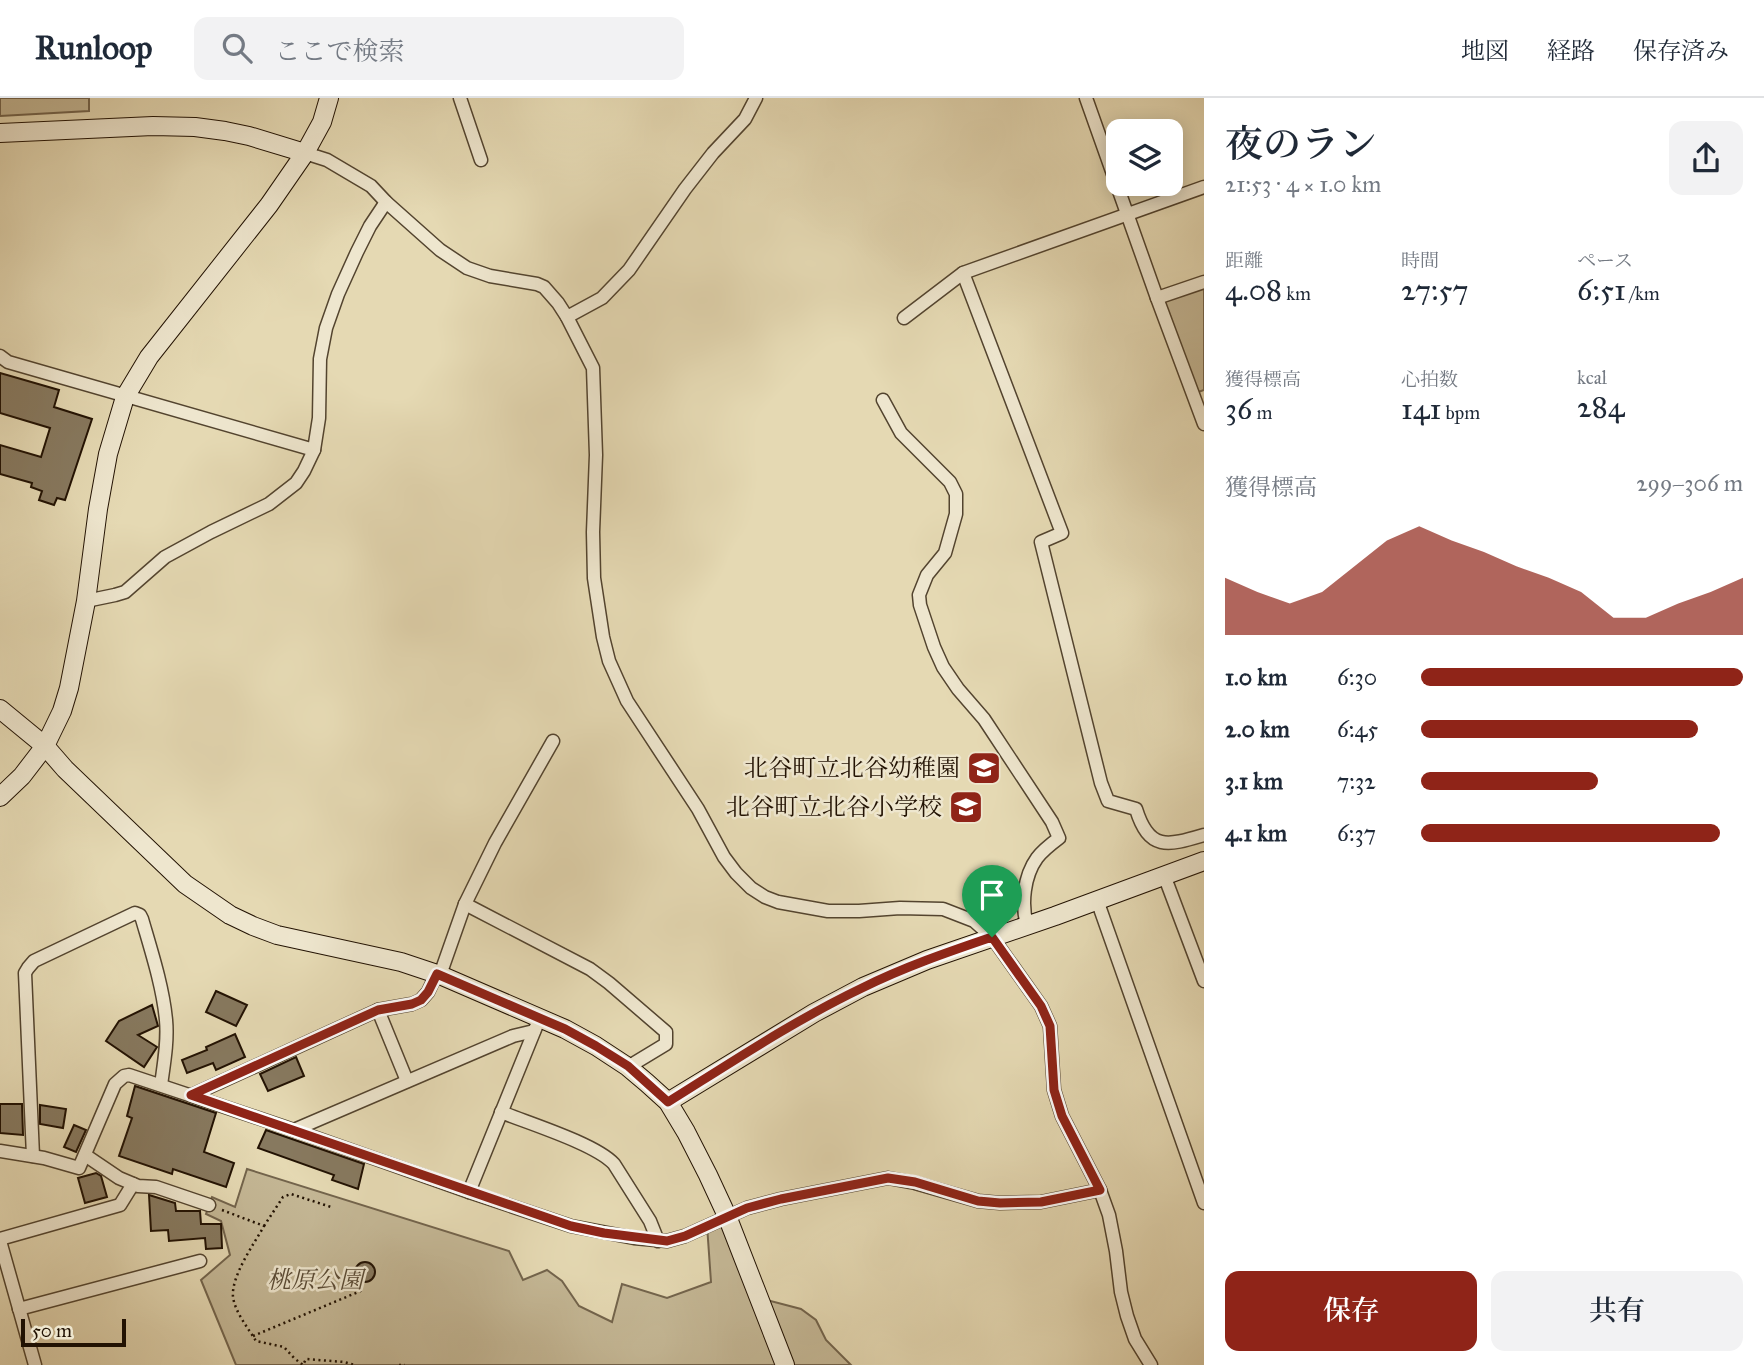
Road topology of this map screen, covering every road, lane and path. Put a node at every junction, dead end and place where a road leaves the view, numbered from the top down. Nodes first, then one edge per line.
1 (329, 98) edge
2 (460, 98) edge
3 (756, 98) edge
4 (1086, 98) edge
5 (0, 133) edge
6 (305, 153) junction
7 (481, 160) dead end
8 (1204, 187) edge
9 (386, 202) junction
10 (1128, 215) junction
11 (963, 273) junction
12 (1204, 282) edge
13 (1157, 298) junction
14 (567, 317) junction
15 (904, 318) dead end
16 (0, 356) edge
17 (1199, 393) edge
18 (125, 397) junction
19 (883, 400) dead end
20 (1204, 425) edge
21 (314, 450) junction
22 (86, 601) junction
23 (0, 709) edge
24 (554, 741) dead end
25 (45, 746) junction
26 (0, 797) edge
27 (1204, 835) edge
28 (1204, 861) edge
29 (1164, 875) junction
30 (1097, 900) junction
31 (465, 904) junction
32 (1027, 925) junction
33 (992, 937) junction
34 (438, 974) junction
35 (1204, 981) edge
36 (378, 1010) junction
37 (537, 1025) junction
38 (628, 1066) junction
39 (407, 1081) junction
40 (160, 1085) junction
41 (191, 1095) junction
42 (668, 1102) junction
43 (501, 1112) junction
44 (294, 1130) junction
45 (0, 1151) edge
46 (85, 1155) junction
47 (33, 1156) junction
48 (133, 1184) junction
49 (1100, 1190) junction
50 (469, 1192) junction
51 (1204, 1203) edge
52 (209, 1205) joint
53 (331, 1207) dead end
54 (727, 1216) junction
55 (264, 1226) junction
56 (0, 1240) edge
57 (658, 1241) junction
58 (200, 1261) dead end
59 (363, 1290) dead end
60 (19, 1309) junction
61 (253, 1336) junction
62 (35, 1365) edge
63 (355, 1365) edge
64 (399, 1365) edge
65 (405, 1365) edge
66 (785, 1365) edge
67 (1151, 1365) edge

1 - 6 street
2 - 7 street
3 - 14 street
4 - 10 street
5 - 6 street
6 - 9 street
6 - 18 street
8 - 10 street
9 - 14 street
9 - 21 street
10 - 11 street
10 - 13 street
11 - 15 street
11 - 27 street
12 - 13 street
13 - 17 street
14 - 33 street
16 - 18 street
17 - 20 street
18 - 21 street
18 - 22 street
19 - 32 street
21 - 22 street
22 - 25 street
23 - 25 street
24 - 31 street
25 - 26 street
25 - 34 street
28 - 29 street
29 - 30 street
29 - 35 street
30 - 32 street
30 - 51 street
31 - 34 street
31 - 38 street
32 - 33 street
33 - 42 street
33 - 49 street
34 - 36 street
34 - 37 street
36 - 39 street
36 - 41 street
37 - 38 street
37 - 39 street
37 - 43 street
38 - 42 street
39 - 44 street
40 - 41 street
40 - 46 street
40 - 47 street
41 - 44 street
42 - 54 street
43 - 50 street
43 - 57 street
44 - 50 street
45 - 47 street
46 - 47 street
46 - 48 street
48 - 52 street
48 - 56 street
49 - 54 street
49 - 67 street
50 - 57 street
52 - 55 path
53 - 55 path
54 - 57 street
54 - 66 street
55 - 61 path
56 - 60 street
58 - 60 street
59 - 61 path
60 - 62 street
61 - 63 path
64 - 65 path

